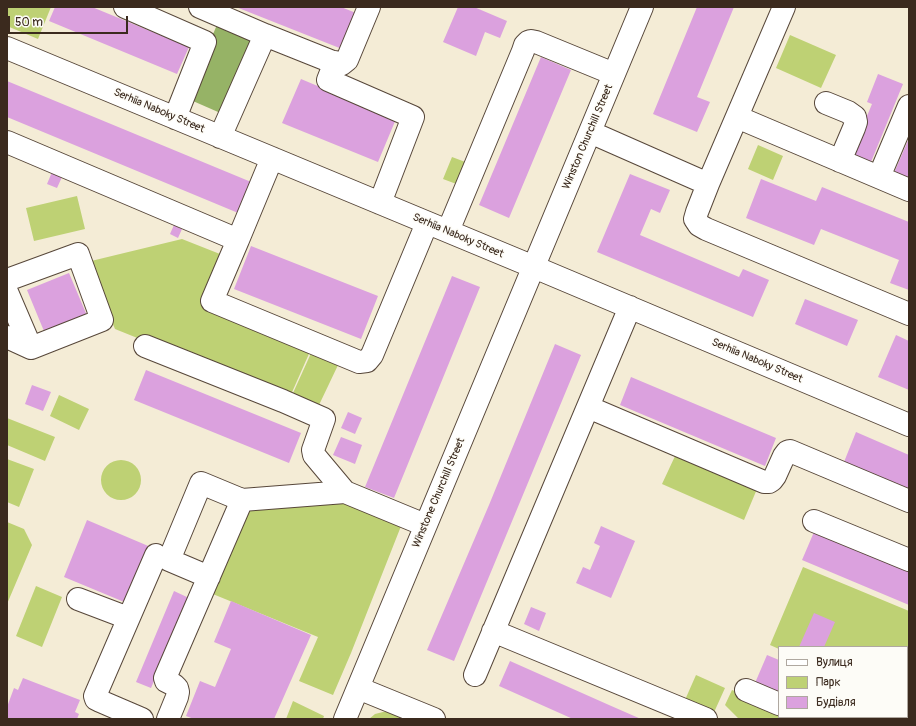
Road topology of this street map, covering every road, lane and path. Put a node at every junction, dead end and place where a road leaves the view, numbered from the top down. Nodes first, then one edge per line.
1 (125, 7) edge
2 (200, 7) edge
3 (369, 7) edge
4 (642, 7) edge
5 (784, 7) edge
6 (265, 34) junction
7 (7, 48) edge
8 (335, 62) junction
9 (614, 74) junction
10 (826, 103) dead end
11 (909, 106) edge
12 (737, 117) junction
13 (175, 118) junction
14 (590, 132) junction
15 (220, 137) junction
16 (7, 142) edge
17 (272, 158) junction
18 (840, 161) junction
19 (879, 177) junction
20 (708, 184) junction
21 (909, 190) edge
22 (380, 203) junction
23 (427, 223) junction
24 (448, 231) junction
25 (238, 240) junction
26 (534, 267) junction
27 (7, 280) edge
28 (7, 292) edge
29 (630, 307) junction
30 (909, 314) edge
31 (7, 337) edge
32 (145, 346) dead end
33 (31, 348) junction
34 (588, 407) junction
35 (909, 425) edge
36 (345, 492) junction
37 (242, 500) junction
38 (909, 501) edge
39 (814, 521) dead end
40 (426, 525) junction
41 (156, 555) dead end
42 (909, 560) edge
43 (209, 577) junction
44 (78, 599) dead end
45 (128, 618) junction
46 (493, 631) junction
47 (475, 675) dead end
48 (358, 688) junction
49 (746, 690) dead end
50 (778, 704) edge
51 (142, 719) edge
52 (168, 719) edge
53 (345, 719) edge
54 (434, 719) edge
55 (706, 719) edge

1 - 13 street
2 - 6 street
3 - 8 street
4 - 9 street, Winston Churchill Street
5 - 12 street
6 - 8 street
6 - 15 street
7 - 13 street, Serhiia Naboky Street
8 - 22 street
9 - 14 street, Winston Churchill Street
9 - 24 street
10 - 18 street
11 - 19 street
12 - 18 street
12 - 20 street
13 - 15 street, Serhiia Naboky Street
14 - 20 street
14 - 26 street, Winston Churchill Street
15 - 17 street, Serhiia Naboky Street
16 - 25 street
17 - 22 street, Serhiia Naboky Street
17 - 25 street
18 - 19 street
19 - 21 street
20 - 30 street
22 - 23 street, Serhiia Naboky Street
23 - 24 street, Serhiia Naboky Street
23 - 25 street
24 - 26 street, Serhiia Naboky Street
26 - 29 street, Serhiia Naboky Street
26 - 40 street, Winstone Churchill Street
27 - 33 street
28 - 33 street
29 - 34 street
29 - 35 street, Serhiia Naboky Street
31 - 33 street
32 - 36 street
34 - 38 street
34 - 46 street
36 - 37 street
36 - 40 street
37 - 43 street
37 - 43 street
39 - 42 street
40 - 48 street, Winstone Churchill Street
41 - 45 street
43 - 52 street
44 - 45 street
45 - 51 street
46 - 47 street
46 - 55 street
48 - 53 street, Winstone Churchill Street
48 - 54 street
49 - 50 street

